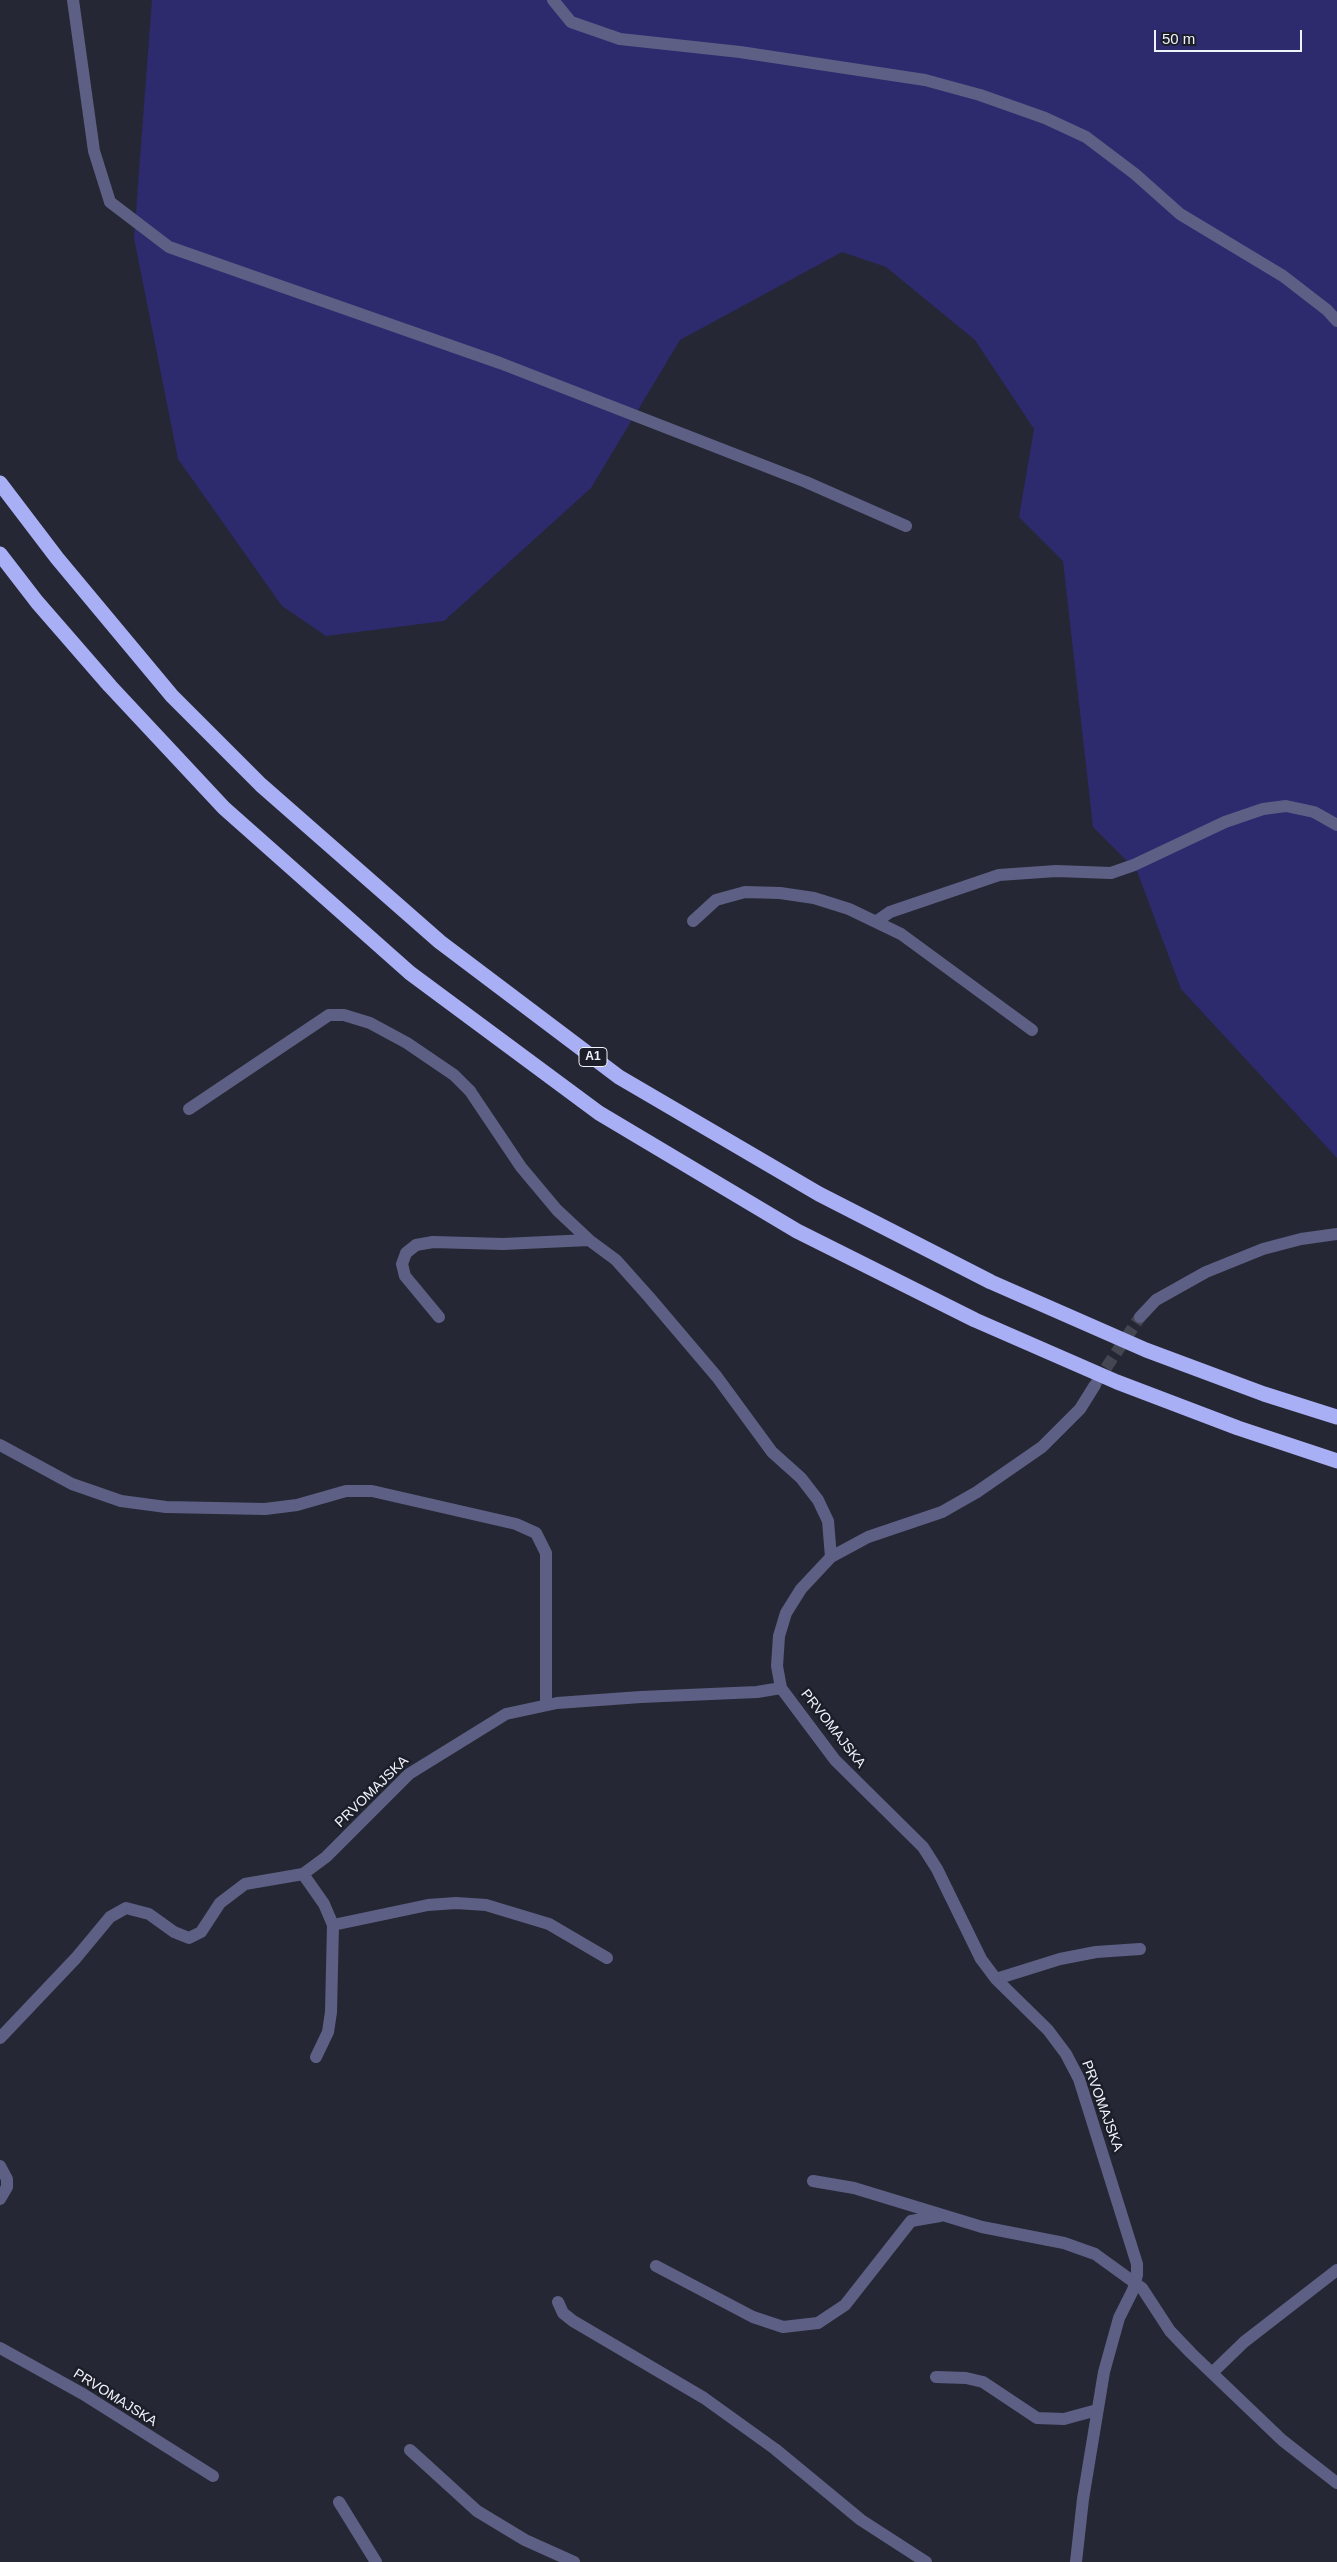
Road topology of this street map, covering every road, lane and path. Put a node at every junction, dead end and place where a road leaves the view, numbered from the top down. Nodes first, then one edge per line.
1 (73, 0) edge
2 (552, 0) edge
3 (1337, 321) edge
4 (0, 483) edge
5 (906, 526) dead end
6 (0, 554) edge
7 (1337, 825) edge
8 (693, 921) dead end
9 (877, 921) junction
10 (1032, 1030) dead end
11 (189, 1109) dead end
12 (1337, 1234) edge
13 (589, 1240) junction
14 (1140, 1316) tunnel mouth
15 (439, 1317) dead end
16 (1095, 1385) tunnel mouth
17 (1337, 1417) edge
18 (0, 1445) edge
19 (1337, 1461) edge
20 (831, 1557) junction
21 (781, 1688) junction
22 (546, 1706) junction
23 (303, 1874) junction
24 (333, 1925) junction
25 (1140, 1949) dead end
26 (606, 1958) dead end
27 (996, 1979) junction
28 (0, 2038) edge
29 (316, 2057) dead end
30 (0, 2166) edge
31 (814, 2181) dead end
32 (0, 2199) edge
33 (943, 2216) junction
34 (656, 2266) dead end
35 (1337, 2270) edge
36 (1136, 2282) junction
37 (558, 2302) dead end
38 (0, 2348) edge
39 (1212, 2373) junction
40 (936, 2377) dead end
41 (1097, 2410) junction
42 (410, 2450) dead end
43 (213, 2476) dead end
44 (1337, 2483) edge
45 (339, 2502) dead end
46 (376, 2562) edge
47 (574, 2562) edge
48 (926, 2562) edge
49 (1076, 2562) edge

1 - 5 street
2 - 3 street
4 - 17 highway, A1
6 - 19 highway
7 - 9 street
8 - 9 street
9 - 10 street
11 - 13 street
12 - 14 street
13 - 15 street
13 - 20 street
16 - 20 street
18 - 22 street
20 - 21 street
21 - 22 street, PRVOMAJSKA
21 - 27 street, PRVOMAJSKA
22 - 23 street, PRVOMAJSKA
23 - 24 street
23 - 28 street, PRVOMAJSKA
24 - 26 street
24 - 29 street
25 - 27 street
27 - 36 street, PRVOMAJSKA
30 - 32 street
31 - 33 street
33 - 34 street
33 - 36 street
35 - 39 street
36 - 39 street
36 - 41 street, PRVOMAJSKA
37 - 48 street
38 - 43 street, PRVOMAJSKA
39 - 44 street
40 - 41 street
41 - 49 street, PRVOMAJSKA
42 - 47 street
45 - 46 street

